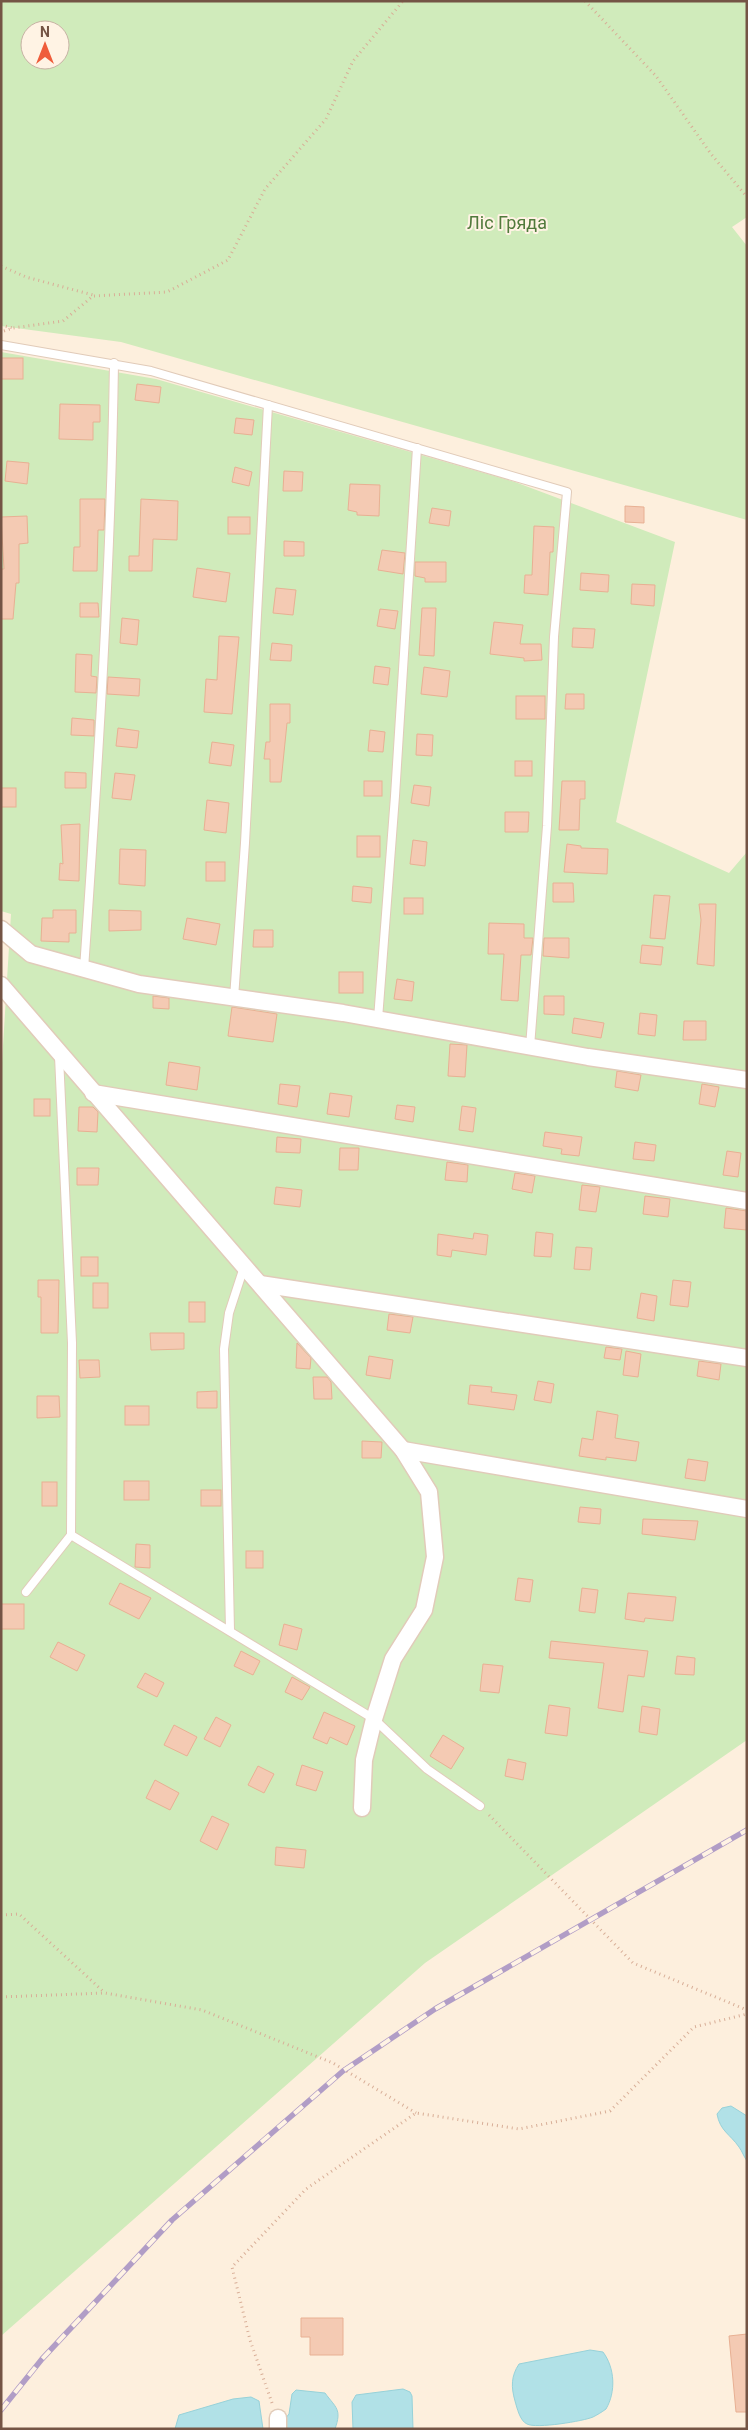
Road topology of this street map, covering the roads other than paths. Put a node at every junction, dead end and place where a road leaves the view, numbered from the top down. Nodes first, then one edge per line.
1 (1, 345) edge
2 (114, 363) junction
3 (268, 405) junction
4 (417, 448) junction
5 (1, 929) edge
6 (84, 969) junction
7 (1, 985) edge
8 (234, 998) junction
9 (378, 1019) junction
10 (530, 1047) junction
11 (59, 1054) junction
12 (747, 1080) edge
13 (93, 1093) junction
14 (747, 1201) edge
15 (244, 1267) junction
16 (260, 1284) junction
17 (747, 1358) edge
18 (403, 1450) junction
19 (747, 1509) edge
20 (70, 1535) junction
21 (26, 1592) dead end
22 (230, 1630) junction
23 (374, 1719) junction
24 (480, 1806) road end
25 (362, 1808) dead end

1 - 2 lane
2 - 3 lane
2 - 6 lane
3 - 4 lane
3 - 8 lane
4 - 9 lane
4 - 10 lane
5 - 6 street
6 - 8 street
7 - 11 street
8 - 9 street
9 - 10 street
10 - 12 street
11 - 13 street
11 - 20 lane
13 - 14 street
13 - 15 street
15 - 16 street
15 - 22 lane
16 - 17 street
16 - 18 street
18 - 19 street
18 - 23 street
20 - 21 lane
20 - 22 lane
22 - 23 lane
23 - 24 lane
23 - 25 street

